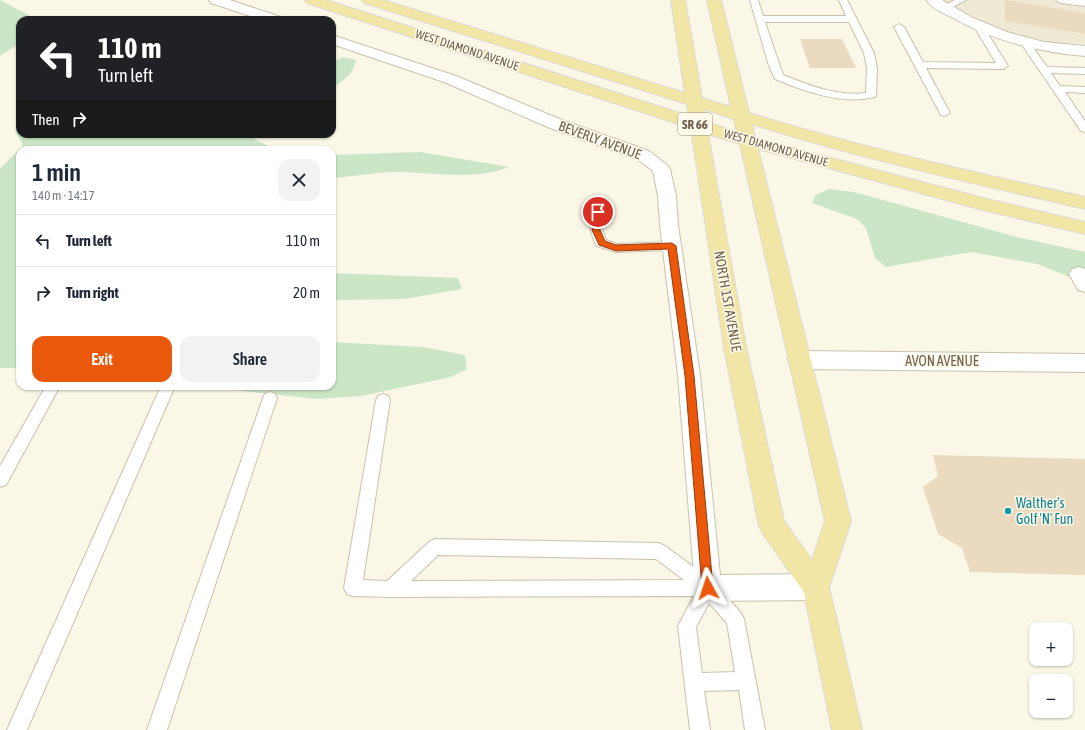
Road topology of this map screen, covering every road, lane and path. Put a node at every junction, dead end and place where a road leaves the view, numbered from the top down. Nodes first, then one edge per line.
1 (216, 0) edge
2 (312, 0) edge
3 (369, 0) edge
4 (678, 0) edge
5 (714, 0) edge
6 (754, 0) edge
7 (843, 0) edge
8 (962, 0) edge
9 (1060, 0) edge
10 (1085, 3) edge
11 (938, 4) edge
12 (264, 16) edge
13 (760, 19) junction
14 (852, 19) junction
15 (899, 27) dead end
16 (980, 28) junction
17 (336, 40) edge
18 (1025, 42) junction
19 (1085, 51) edge
20 (919, 65) junction
21 (1044, 70) junction
22 (1085, 71) edge
23 (1057, 89) junction
24 (1085, 90) edge
25 (694, 101) junction
26 (945, 113) dead end
27 (1080, 114) edge
28 (742, 115) junction
29 (698, 125) junction
30 (1085, 129) edge
31 (748, 141) junction
32 (1085, 203) edge
33 (598, 212) dead end
34 (1085, 228) edge
35 (672, 246) junction
36 (799, 360) junction
37 (1085, 363) edge
38 (51, 390) edge
39 (166, 390) edge
40 (270, 398) dead end
41 (383, 400) dead end
42 (0, 480) edge
43 (816, 587) junction
44 (708, 588) junction
45 (390, 589) junction
46 (746, 681) junction
47 (694, 682) junction
48 (17, 730) edge
49 (157, 730) edge
50 (700, 730) edge
51 (755, 730) edge
52 (847, 730) edge

1 - 12 street
2 - 29 main road, WEST DIAMOND AVENUE / SR 66
3 - 25 main road, WEST DIAMOND AVENUE / SR 66
4 - 25 main road, NORTH 1ST AVENUE
5 - 28 main road
6 - 13 lane
7 - 14 lane
8 - 11 lane
9 - 10 lane
11 - 16 street
13 - 14 lane
13 - 14 lane
15 - 20 lane
16 - 18 street
16 - 20 lane
17 - 35 street, BEVERLY AVENUE
18 - 19 street
18 - 21 lane
20 - 26 lane
21 - 22 lane
21 - 23 lane
23 - 24 lane
23 - 27 lane
25 - 28 main road, WEST DIAMOND AVENUE / SR 66
25 - 29 main road, NORTH 1ST AVENUE
27 - 30 lane
28 - 31 main road
28 - 32 main road, WEST DIAMOND AVENUE / SR 66
29 - 31 main road, WEST DIAMOND AVENUE / SR 66
29 - 43 main road, NORTH 1ST AVENUE
31 - 34 main road, WEST DIAMOND AVENUE / SR 66
31 - 36 main road
33 - 35 lane
35 - 44 street, BEVERLY AVENUE
36 - 37 street, AVON AVENUE
36 - 43 main road
38 - 42 lane
39 - 48 lane
40 - 49 lane
41 - 45 lane
43 - 44 street
43 - 52 main road, NORTH 1ST AVENUE
44 - 45 lane
44 - 45 lane
44 - 46 lane
44 - 47 lane
46 - 47 lane
46 - 51 lane
47 - 50 lane

